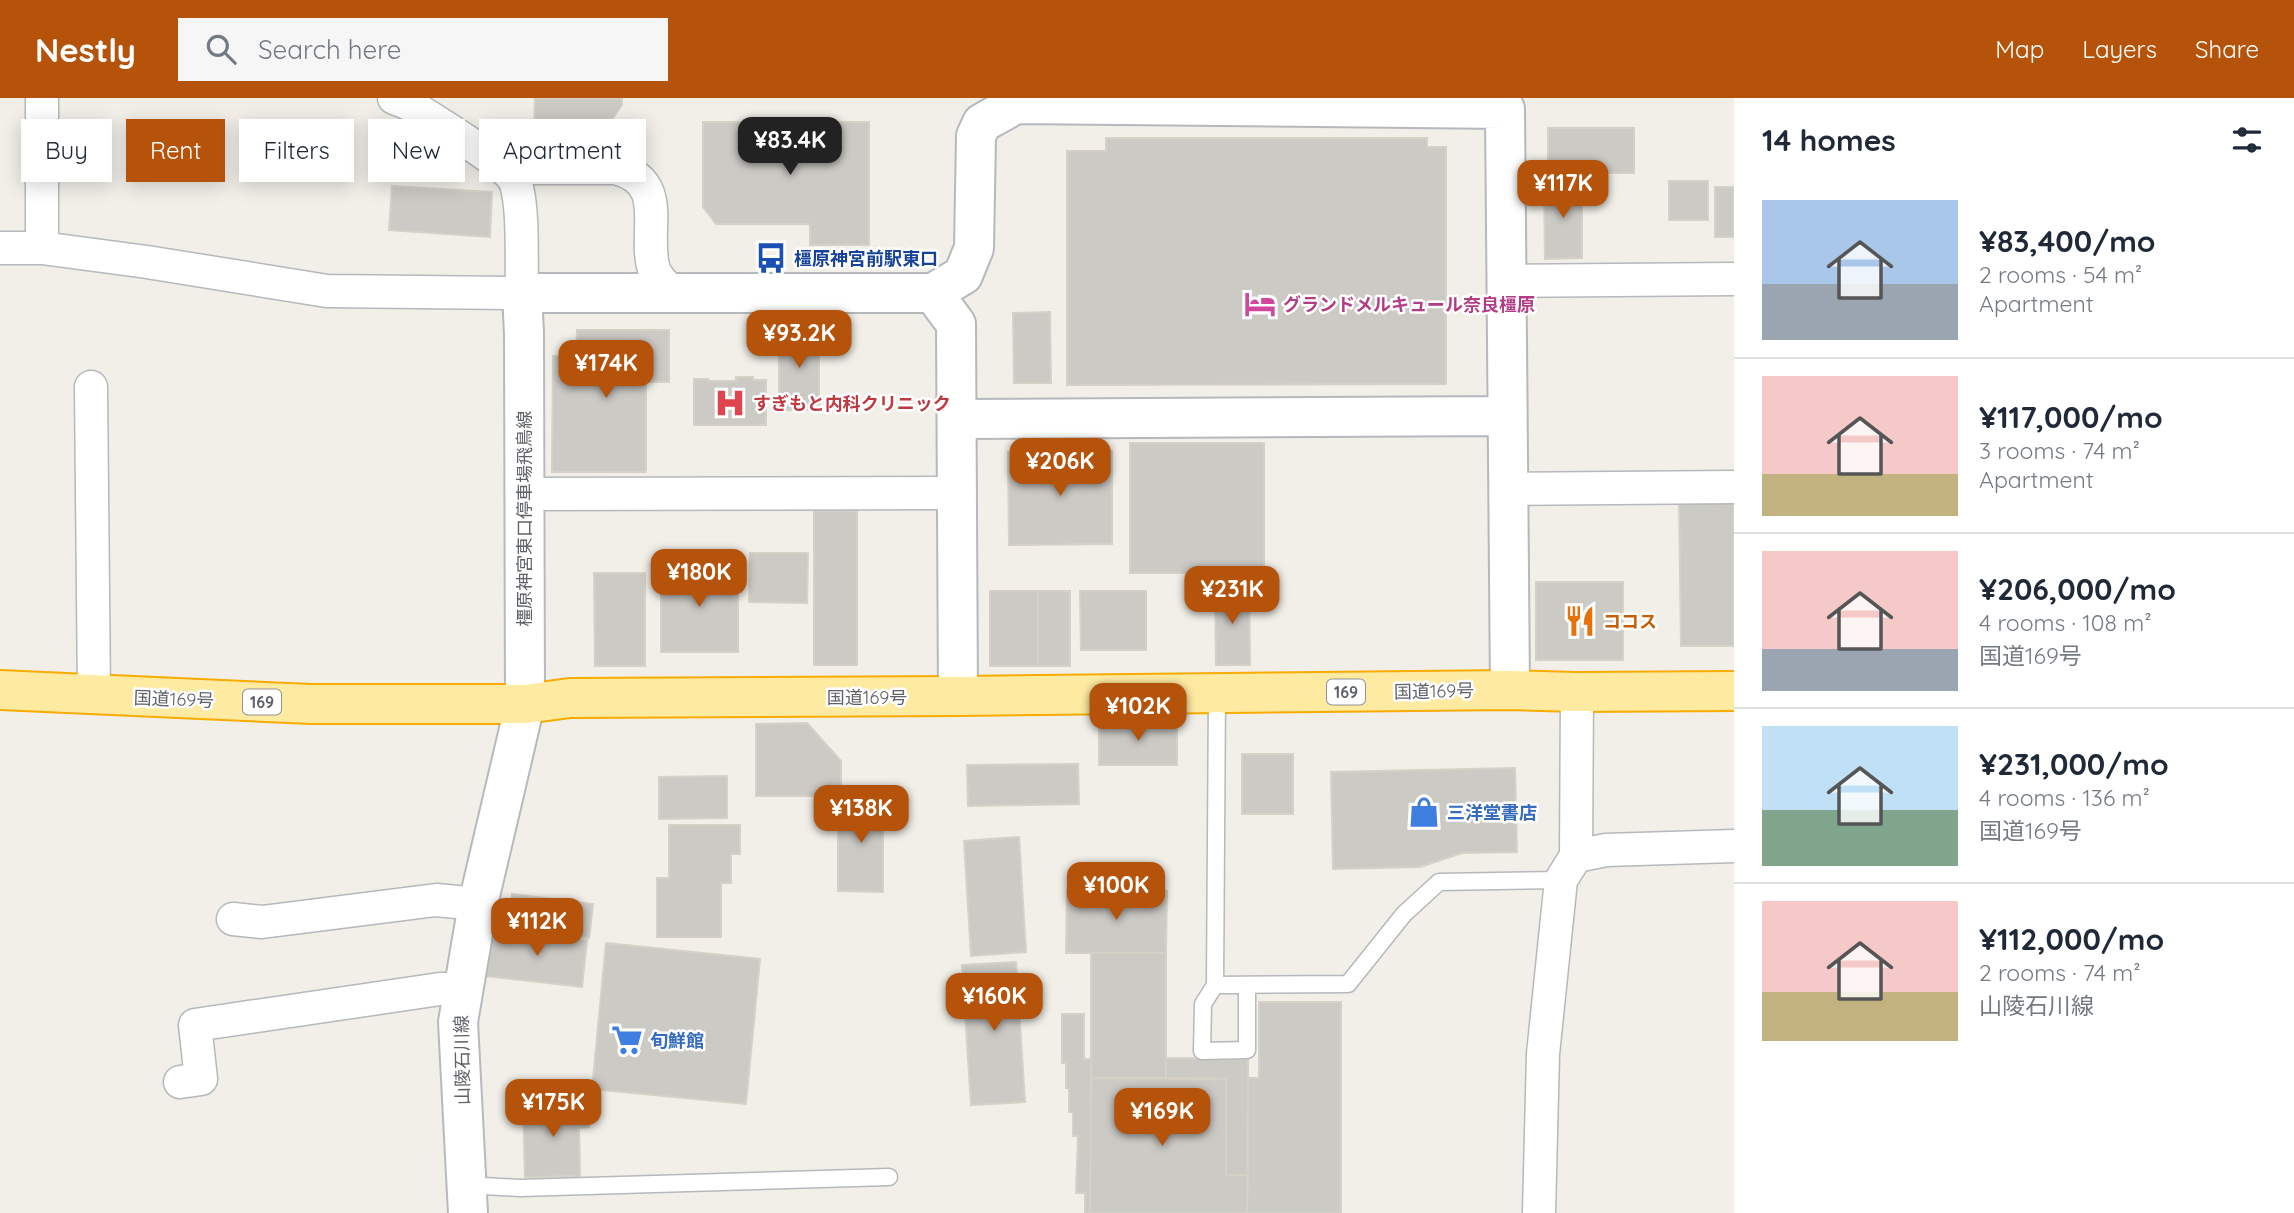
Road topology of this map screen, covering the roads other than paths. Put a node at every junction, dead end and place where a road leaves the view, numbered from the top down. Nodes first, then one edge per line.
1 (42, 98) edge
2 (394, 98) edge
3 (1504, 103) edge
4 (479, 151) edge
5 (515, 182) edge
6 (542, 182) edge
7 (643, 182) edge
8 (520, 214) junction
9 (42, 247) junction
10 (0, 248) edge
11 (1734, 279) edge
12 (1506, 281) junction
13 (671, 292) junction
14 (522, 293) junction
15 (563, 293) junction
16 (933, 293) junction
17 (524, 334) junction
18 (91, 387) dead end
19 (1507, 416) junction
20 (957, 419) junction
21 (1734, 487) edge
22 (1508, 489) junction
23 (957, 493) junction
24 (524, 494) junction
25 (0, 690) edge
26 (1510, 690) junction
27 (1734, 691) edge
28 (1577, 692) junction
29 (1217, 693) junction
30 (94, 695) junction
31 (958, 696) junction
32 (524, 704) junction
33 (1734, 846) edge
34 (1568, 868) junction
35 (478, 904) junction
36 (233, 919) dead end
37 (1215, 985) junction
38 (1247, 985) junction
39 (464, 989) junction
40 (180, 1082) dead end
41 (889, 1177) dead end
42 (467, 1199) edge
43 (1539, 1213) edge

1 - 9 street
2 - 4 street
3 - 12 street
3 - 16 street
5 - 8 street
6 - 8 street
7 - 13 street
8 - 14 street
9 - 10 street
9 - 14 street
11 - 12 street
12 - 19 street
13 - 15 street
13 - 16 street
14 - 15 street
14 - 17 street, 橿原神宮東口停車場飛鳥線
15 - 17 street
16 - 20 street
17 - 24 street, 橿原神宮東口停車場飛鳥線
18 - 30 street
19 - 20 street
19 - 22 street
20 - 23 street
21 - 22 street
22 - 26 street
23 - 24 street
23 - 31 street
24 - 32 street, 橿原神宮東口停車場飛鳥線
25 - 30 highway, 国道169号 / 169
26 - 28 highway, 国道169号 / 169
26 - 29 highway, 国道169号 / 169
27 - 28 highway, 国道169号 / 169
28 - 34 street
29 - 31 highway, 国道169号 / 169
29 - 37 lane
30 - 32 highway, 国道169号 / 169
31 - 32 highway, 国道169号 / 169
32 - 35 street, 山陵石川線
33 - 34 street
34 - 38 lane
34 - 43 street
35 - 36 street
35 - 39 street, 山陵石川線
37 - 38 lane
37 - 38 lane
39 - 40 street
39 - 42 street, 山陵石川線
41 - 42 lane

